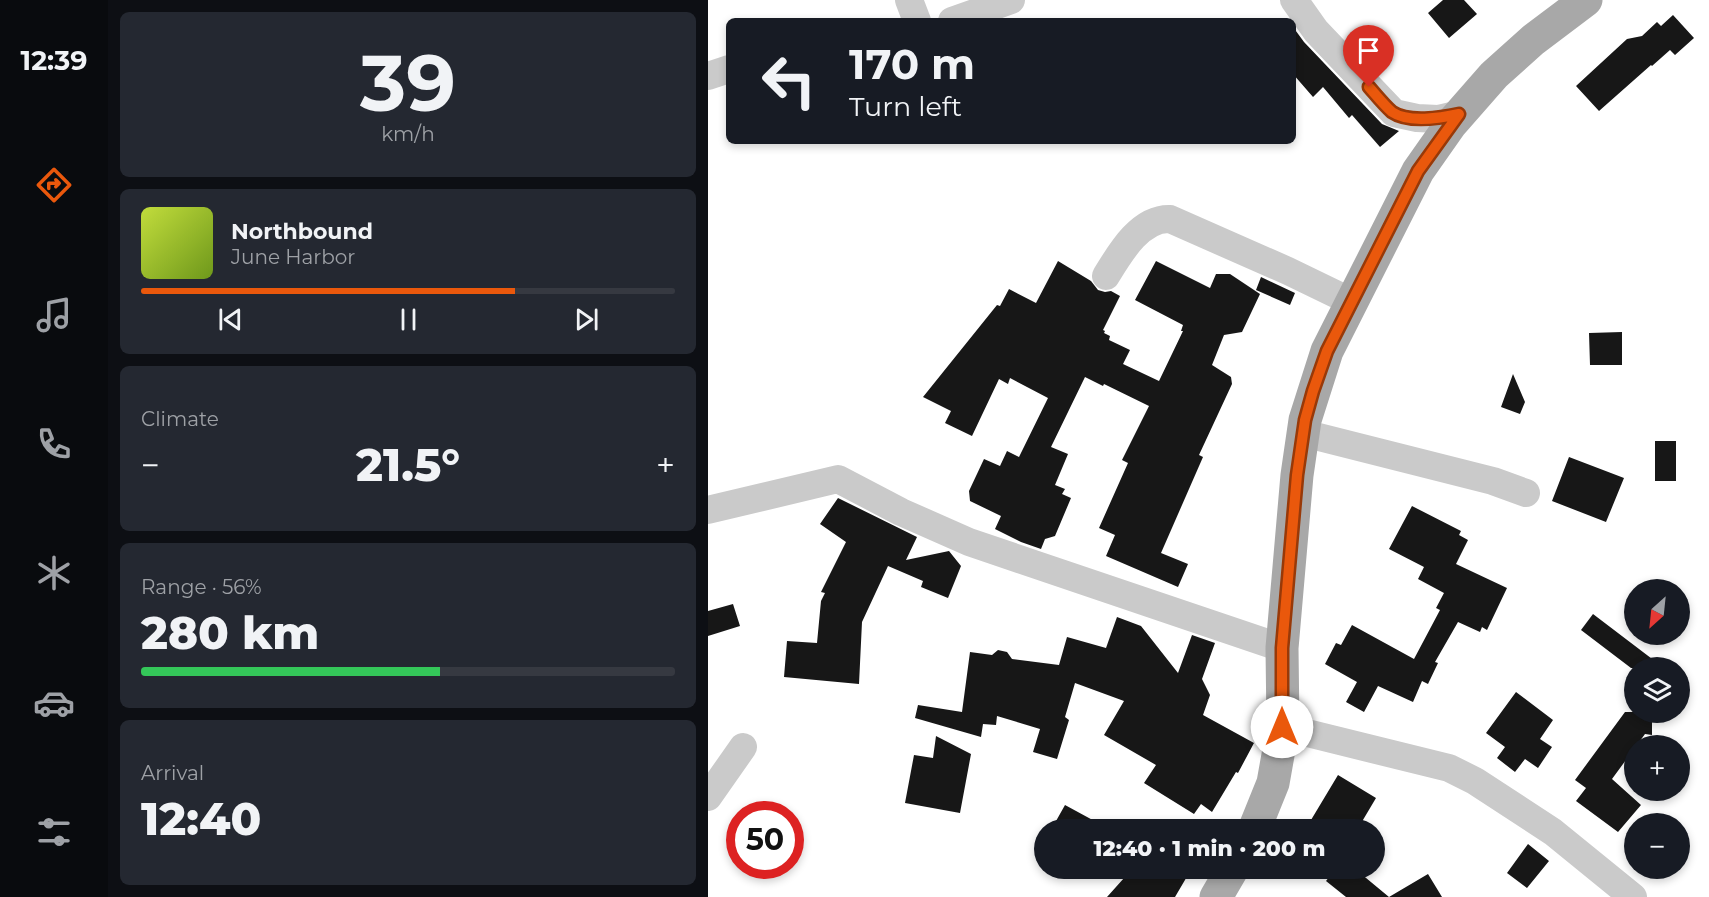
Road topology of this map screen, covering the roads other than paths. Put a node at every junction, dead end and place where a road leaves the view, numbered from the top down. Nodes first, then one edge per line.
1 (909, 0) edge
2 (1011, 0) edge
3 (1294, 0) edge
4 (1586, 0) edge
5 (916, 18) edge
6 (960, 18) edge
7 (726, 70) edge
8 (708, 76) edge
9 (1459, 114) junction
10 (1106, 276) dead end
11 (1352, 302) junction
12 (1303, 433) junction
13 (1526, 493) dead end
14 (708, 510) edge
15 (1282, 648) junction
16 (1282, 727) junction
17 (743, 747) dead end
18 (708, 797) edge
19 (1258, 819) edge
20 (1227, 879) edge
21 (1216, 897) edge
22 (1633, 897) edge

1 - 5 street
2 - 6 street
3 - 9 street
4 - 9 main road
7 - 8 street
9 - 11 main road
10 - 11 street
11 - 12 main road
12 - 13 street
12 - 15 main road
14 - 15 street
15 - 16 main road
16 - 19 main road
16 - 22 street
17 - 18 street
20 - 21 main road

